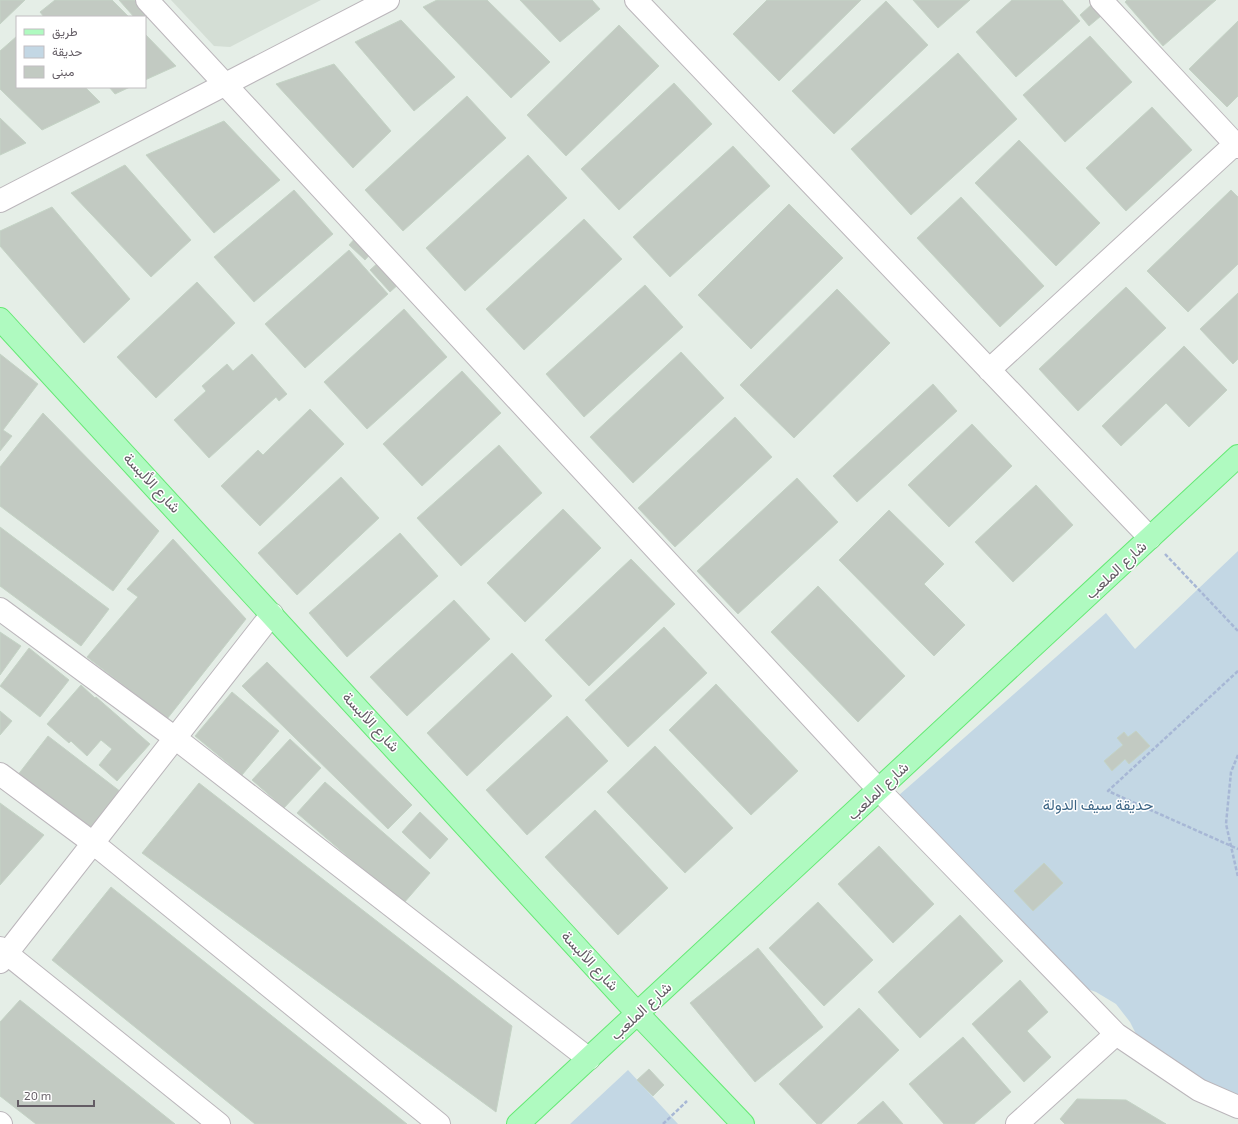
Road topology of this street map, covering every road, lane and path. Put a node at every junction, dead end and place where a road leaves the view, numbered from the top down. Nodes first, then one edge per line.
1 (147, 0) edge
2 (388, 0) edge
3 (636, 0) edge
4 (1101, 0) edge
5 (224, 84) junction
6 (1236, 146) edge
7 (0, 201) edge
8 (0, 318) edge
9 (989, 370) junction
10 (1238, 456) edge
11 (1150, 538) junction
12 (0, 609) edge
13 (272, 614) junction
14 (1238, 631) edge
15 (1238, 671) edge
16 (175, 738) junction
17 (1238, 756) edge
18 (0, 774) edge
19 (879, 790) junction
20 (93, 843) junction
21 (1231, 846) junction
22 (1238, 849) edge
23 (1238, 877) edge
24 (2, 955) edge
25 (638, 1014) junction
26 (1116, 1034) junction
27 (589, 1059) junction
28 (705, 1084) junction
29 (1238, 1107) edge
30 (219, 1124) edge
31 (439, 1124) edge
32 (518, 1124) edge
33 (663, 1124) edge
34 (743, 1124) edge
35 (1017, 1124) edge

1 - 5 street
2 - 5 street
3 - 9 street
4 - 6 street
5 - 7 street
5 - 19 street
6 - 9 street
8 - 13 main road, شارع الألبسة
9 - 11 street
10 - 11 main road, شارع الملعب
11 - 14 path
11 - 19 main road, شارع الملعب
12 - 16 street
13 - 16 street
13 - 25 main road, شارع الألبسة
15 - 21 path
16 - 20 street
16 - 27 street
17 - 21 path
18 - 20 street
19 - 25 main road, شارع الملعب
19 - 26 street
20 - 24 street
20 - 31 street
21 - 22 path
21 - 23 path
24 - 30 street
25 - 27 main road, شارع الملعب
25 - 28 main road, شارع الألبسة
26 - 29 street
26 - 35 street
27 - 32 main road, شارع الملعب
28 - 33 path
28 - 34 main road, شارع الألبسة

